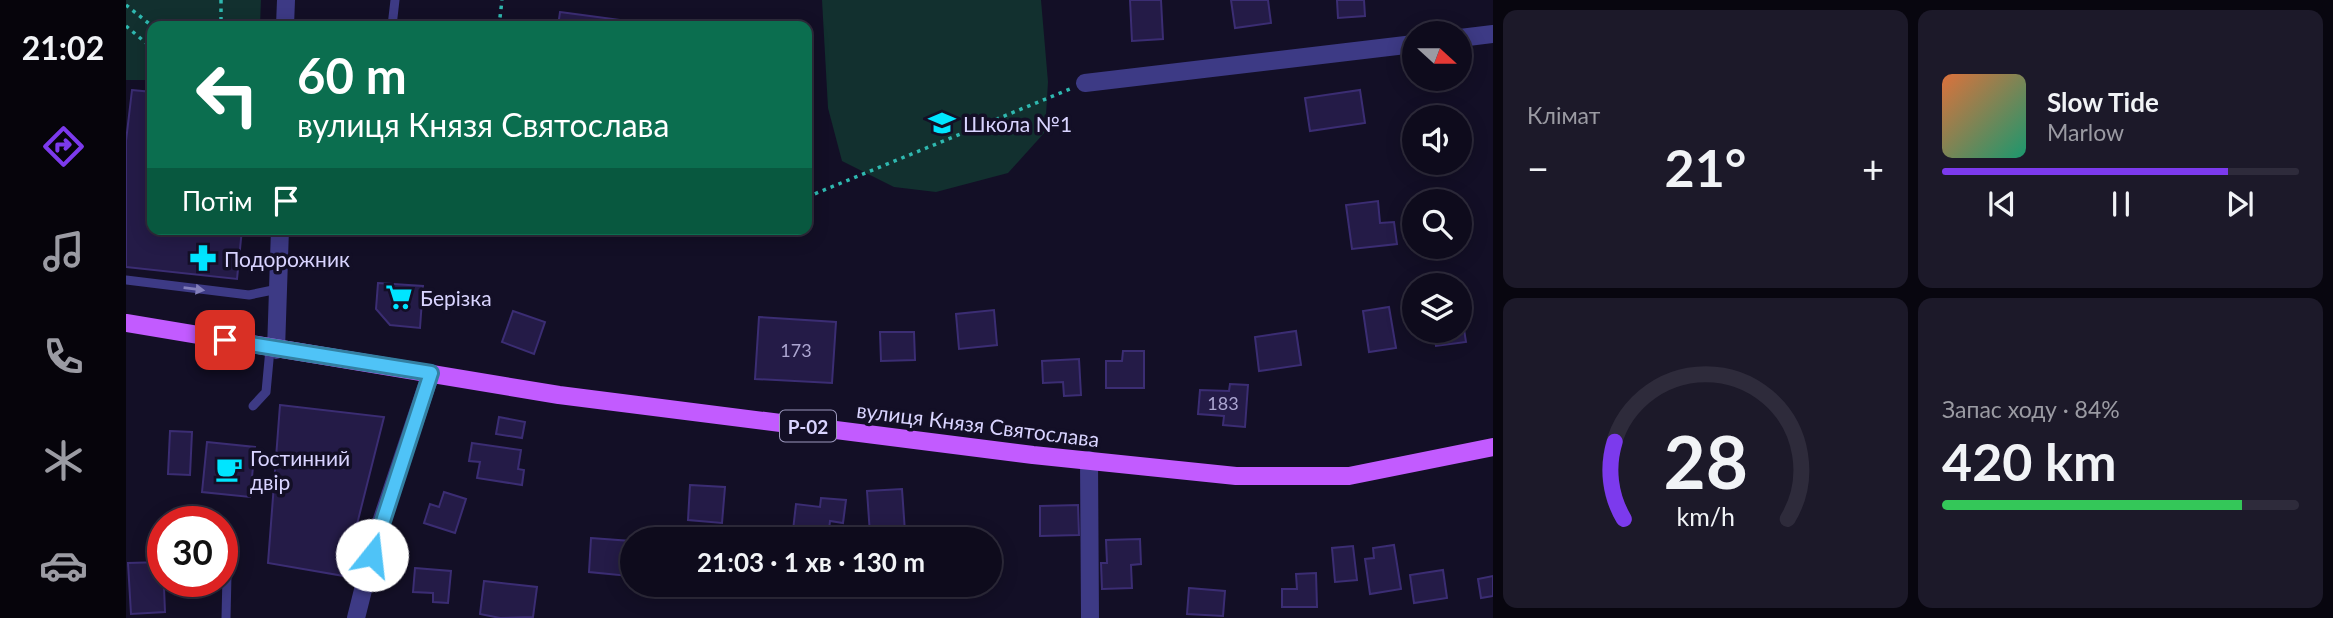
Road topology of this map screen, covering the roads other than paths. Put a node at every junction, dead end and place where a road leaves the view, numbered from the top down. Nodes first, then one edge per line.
1 (286, 0) edge
2 (395, 0) edge
3 (285, 21) edge
4 (393, 21) edge
5 (1493, 34) edge
6 (1472, 37) edge
7 (1402, 45) edge
8 (1085, 83) road end
9 (280, 235) edge
10 (126, 280) edge
11 (278, 289) junction
12 (126, 323) edge
13 (273, 349) junction
14 (431, 373) junction
15 (253, 406) dead end
16 (1493, 447) edge
17 (1088, 460) junction
18 (226, 597) edge
19 (226, 618) edge
20 (356, 618) edge
21 (1090, 618) edge

1 - 3 street
2 - 4 lane
5 - 6 street
7 - 8 street
9 - 11 street
10 -> 11 lane
11 - 13 street
12 - 13 main road, вулиця Князя Святослава / Р-02
13 - 14 main road, вулиця Князя Святослава / Р-02
13 - 15 lane
14 - 17 main road, вулиця Князя Святослава / Р-02
14 - 20 street
16 - 17 main road, вулиця Князя Святослава / Р-02
17 - 21 street
18 - 19 lane

